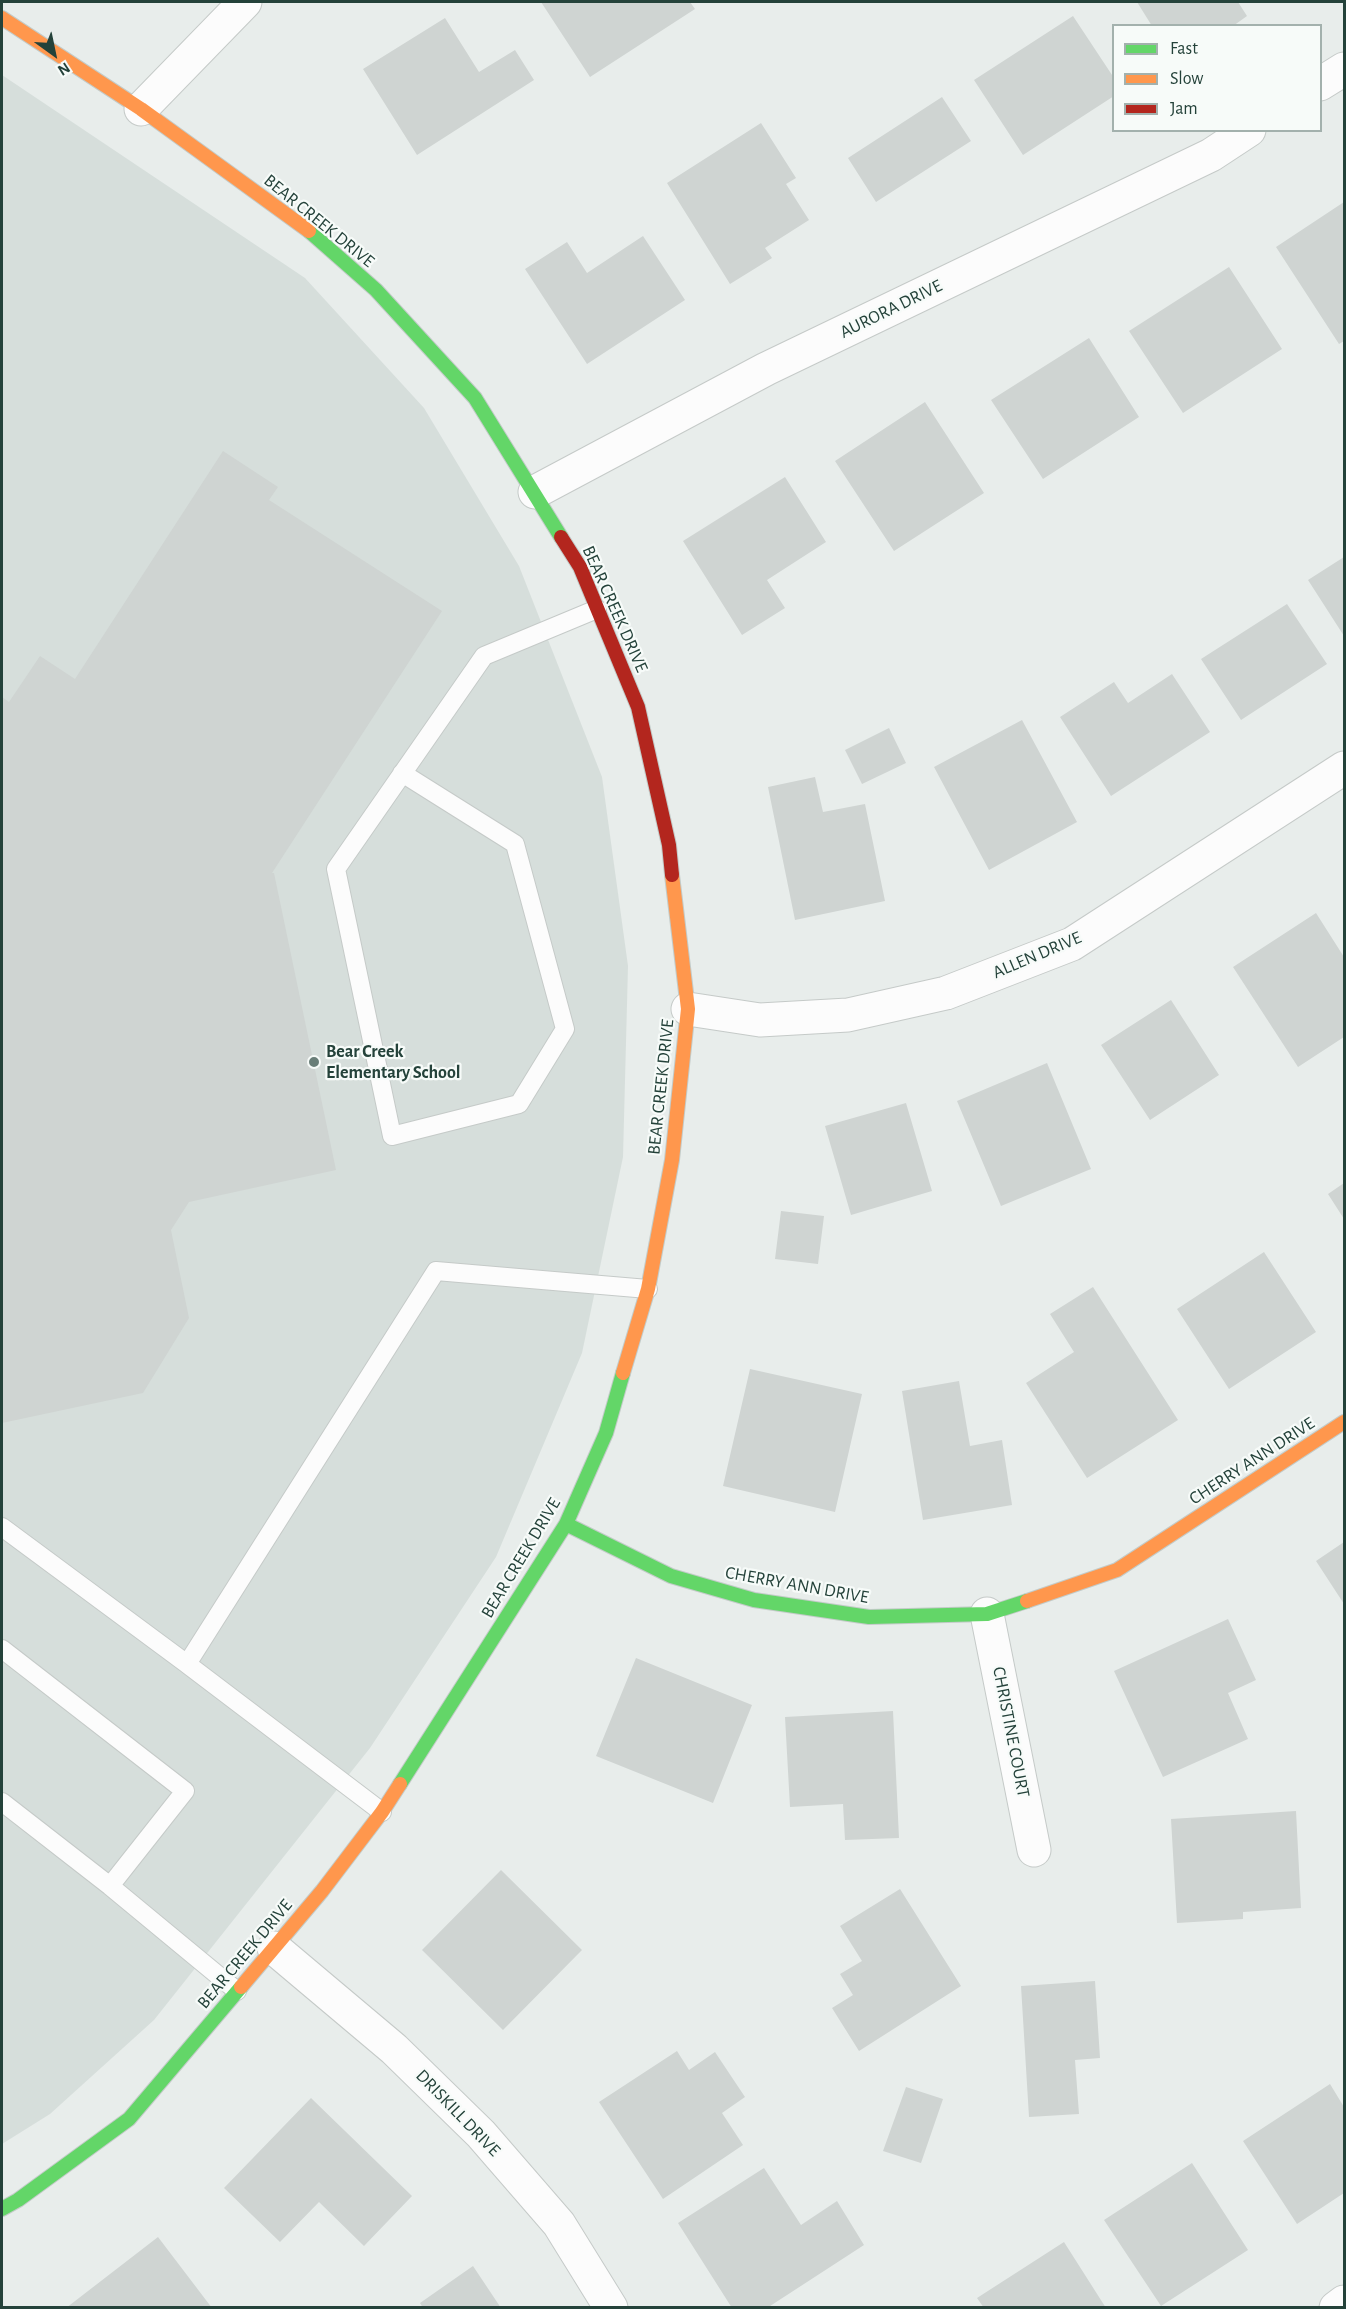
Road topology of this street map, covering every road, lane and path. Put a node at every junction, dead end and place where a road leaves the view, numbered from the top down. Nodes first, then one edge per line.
1 (245, 2) edge
2 (2, 18) edge
3 (1344, 69) edge
4 (1322, 83) edge
5 (141, 109) junction
6 (1246, 132) edge
7 (535, 492) junction
8 (597, 609) junction
9 (1344, 768) edge
10 (402, 773) junction
11 (688, 1009) junction
12 (648, 1289) junction
13 (1344, 1422) edge
14 (566, 1524) junction
15 (2, 1527) edge
16 (987, 1614) junction
17 (2, 1649) edge
18 (186, 1664) junction
19 (2, 1802) edge
20 (382, 1812) junction
21 (1034, 1850) dead end
22 (110, 1886) junction
23 (274, 1948) junction
24 (237, 1991) junction
25 (2, 2209) edge
26 (1344, 2302) edge
27 (610, 2307) edge
28 (1336, 2307) edge

1 - 5 street
2 - 5 street, BEAR CREEK DRIVE
3 - 4 street
5 - 7 street, BEAR CREEK DRIVE
6 - 7 street, AURORA DRIVE
7 - 8 street, BEAR CREEK DRIVE
8 - 10 lane
8 - 11 street, BEAR CREEK DRIVE
9 - 11 street, ALLEN DRIVE
10 - 10 lane
11 - 12 street, BEAR CREEK DRIVE
12 - 14 street, BEAR CREEK DRIVE
12 - 18 lane
13 - 16 street, CHERRY ANN DRIVE
14 - 16 street, CHERRY ANN DRIVE
14 - 20 street, BEAR CREEK DRIVE
15 - 18 lane
16 - 21 street, CHRISTINE COURT
17 - 22 lane
18 - 20 lane
19 - 22 lane
20 - 23 street, BEAR CREEK DRIVE
22 - 24 lane
23 - 24 street, BEAR CREEK DRIVE
23 - 27 street, DRISKILL DRIVE
24 - 25 street, BEAR CREEK DRIVE
26 - 28 street

